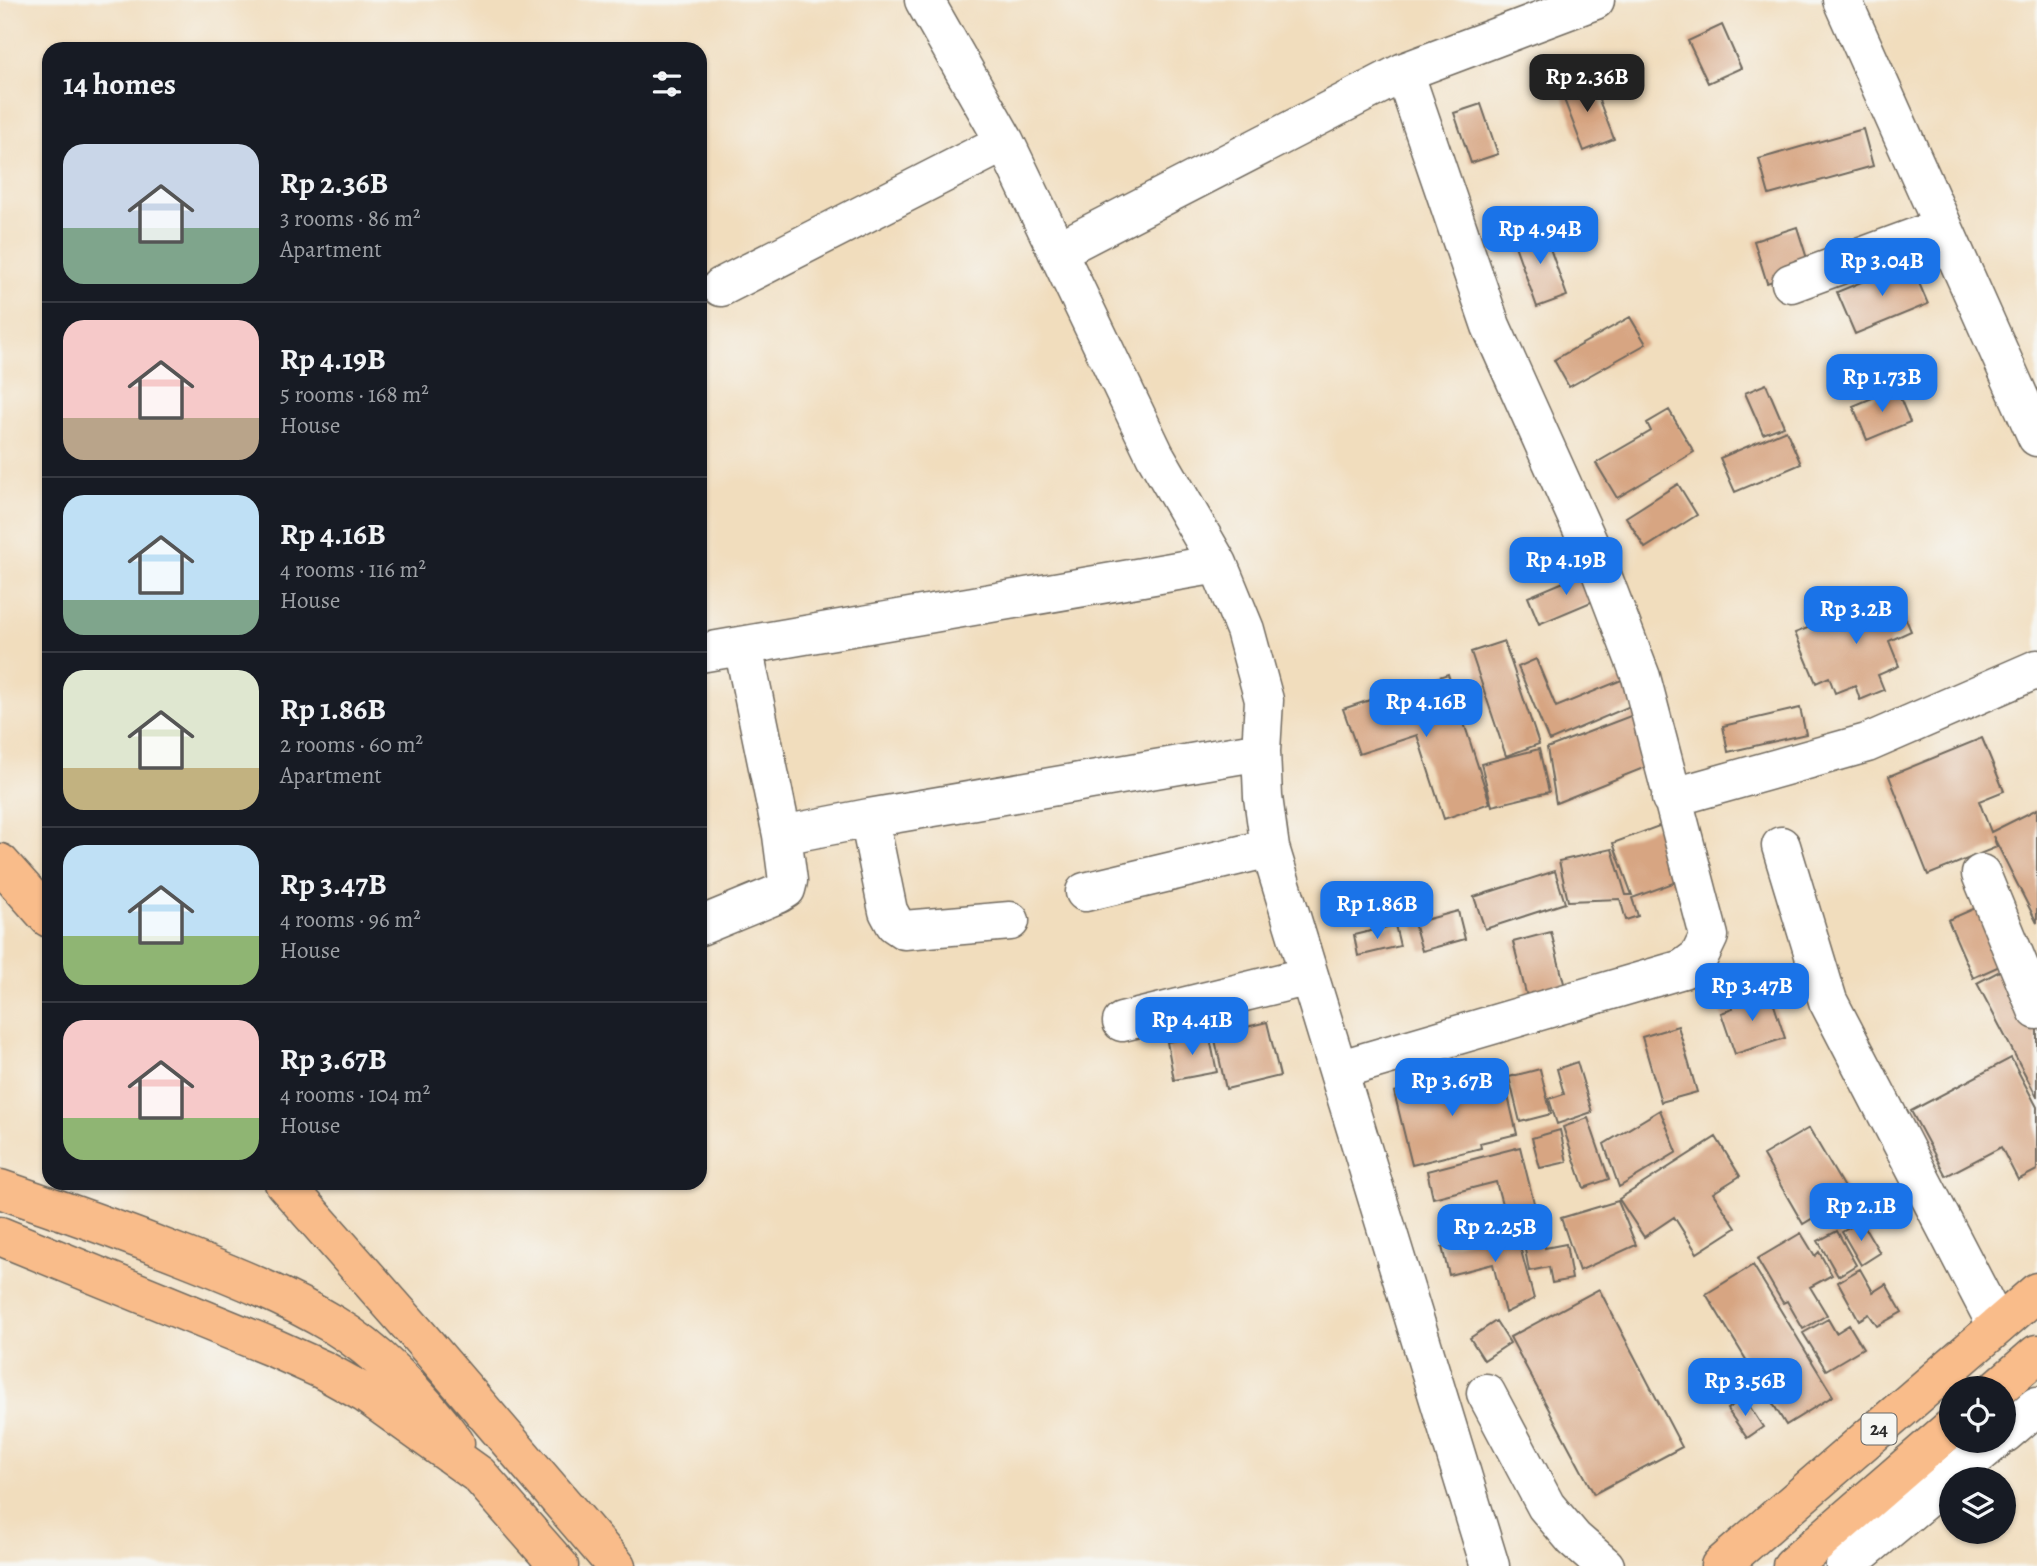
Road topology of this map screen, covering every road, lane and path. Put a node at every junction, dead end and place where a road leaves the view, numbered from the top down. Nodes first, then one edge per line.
1 (924, 0) edge
2 (1595, 0) edge
3 (1842, 0) edge
4 (1404, 72) junction
5 (1005, 142) junction
6 (1943, 227) junction
7 (1057, 251) junction
8 (1791, 283) dead end
9 (721, 287) dead end
10 (2024, 371) edge
11 (2037, 437) edge
12 (1218, 564) junction
13 (743, 646) junction
14 (707, 652) edge
15 (2037, 669) edge
16 (1262, 751) junction
17 (1671, 798) junction
18 (869, 818) junction
19 (782, 835) junction
20 (1781, 846) dead end
21 (1270, 848) junction
22 (0, 863) edge
23 (1981, 874) dead end
24 (1085, 892) dead end
25 (42, 910) edge
26 (1010, 921) dead end
27 (707, 923) edge
28 (1309, 976) junction
29 (2037, 1010) edge
30 (1122, 1021) dead end
31 (1338, 1070) junction
32 (0, 1189) edge
33 (290, 1190) edge
34 (0, 1236) edge
35 (2037, 1292) edge
36 (1997, 1326) junction
37 (2037, 1354) edge
38 (2012, 1376) edge
39 (1486, 1393) dead end
40 (2037, 1406) edge
41 (2016, 1424) edge
42 (1939, 1438) edge
43 (1981, 1453) edge
44 (479, 1475) junction
45 (559, 1566) edge
46 (616, 1566) edge
47 (1490, 1566) edge
48 (1605, 1566) edge
49 (1720, 1566) edge
50 (1792, 1566) edge
51 (1846, 1566) edge

1 - 5 street
2 - 4 street
3 - 6 street
4 - 7 street
4 - 17 street
5 - 7 street
5 - 9 street
6 - 8 street
6 - 10 street
7 - 12 street
10 - 11 street
12 - 13 street
12 - 16 street
13 - 14 street
13 - 19 street
15 - 17 street
16 - 18 street
16 - 21 street
17 - 31 street
18 - 19 street
18 - 26 street
19 - 27 street
20 - 36 street
21 - 24 street
21 - 28 street
22 - 25 highway
23 - 29 street
28 - 30 street
28 - 31 street
31 - 47 street
32 - 44 highway
33 - 46 highway
34 - 44 highway
35 - 36 highway, 24
36 - 49 highway, 24
37 - 38 highway
39 - 48 street
40 - 41 street
42 - 50 highway, 24
43 - 51 street
44 - 45 highway

